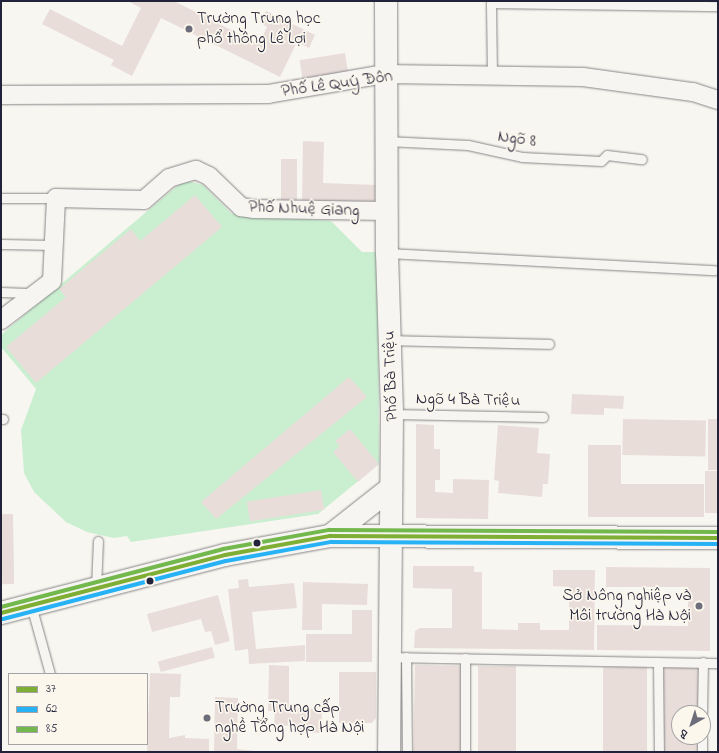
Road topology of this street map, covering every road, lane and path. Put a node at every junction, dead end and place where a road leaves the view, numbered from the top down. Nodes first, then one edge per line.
1 (386, 1) edge
2 (718, 6) edge
3 (386, 74) junction
4 (492, 76) junction
5 (1, 95) edge
6 (718, 100) edge
7 (386, 141) junction
8 (642, 159) dead end
9 (1, 198) edge
10 (56, 198) junction
11 (387, 211) junction
12 (1, 244) edge
13 (54, 245) junction
14 (387, 254) junction
15 (714, 270) dead end
16 (1, 292) edge
17 (37, 293) junction
18 (1, 320) edge
19 (390, 340) junction
20 (549, 344) dead end
21 (392, 414) junction
22 (543, 417) dead end
23 (391, 488) junction
24 (392, 535) junction
25 (330, 536) junction
26 (718, 538) edge
27 (98, 540) dead end
28 (96, 589) junction
29 (31, 605) junction
30 (1, 613) edge
31 (398, 657) junction
32 (464, 658) junction
33 (658, 662) junction
34 (703, 662) junction
35 (718, 663) edge
36 (50, 673) edge
37 (702, 705) edge
38 (389, 752) edge
39 (407, 752) edge
40 (465, 752) edge
41 (659, 752) edge

1 - 3 street, Phố Bà Triệu
2 - 4 lane
3 - 4 street, Phố Lê Quý Đôn
3 - 5 street, Phố Lê Quý Đôn
3 - 7 street, Phố Bà Triệu
4 - 6 street, Phố Lê Quý Đôn
7 - 8 lane, Ngõ 8
7 - 11 street, Phố Bà Triệu
9 - 10 lane
10 - 11 street, Phố Nhuệ Giang
10 - 13 street
11 - 14 street, Phố Bà Triệu
12 - 13 lane
13 - 17 street
14 - 15 lane
14 - 19 street, Phố Bà Triệu
16 - 17 lane
17 - 18 street
19 - 20 lane
19 - 21 street, Phố Bà Triệu
21 - 22 lane, Ngõ 4 Bà Triệu
21 - 23 street, Phố Bà Triệu
23 - 24 street, Phố Bà Triệu
23 - 25 street
24 - 25 street
24 - 26 street
24 - 31 street, Phố Bà Triệu
25 - 28 street
27 - 28 lane
28 - 29 street
29 - 30 street
29 - 36 lane
31 - 32 lane
31 - 38 street, Phố Bà Triệu
31 - 39 lane
32 - 33 lane
32 - 40 lane
33 - 34 lane
33 - 41 lane
34 - 35 lane
34 - 37 lane

